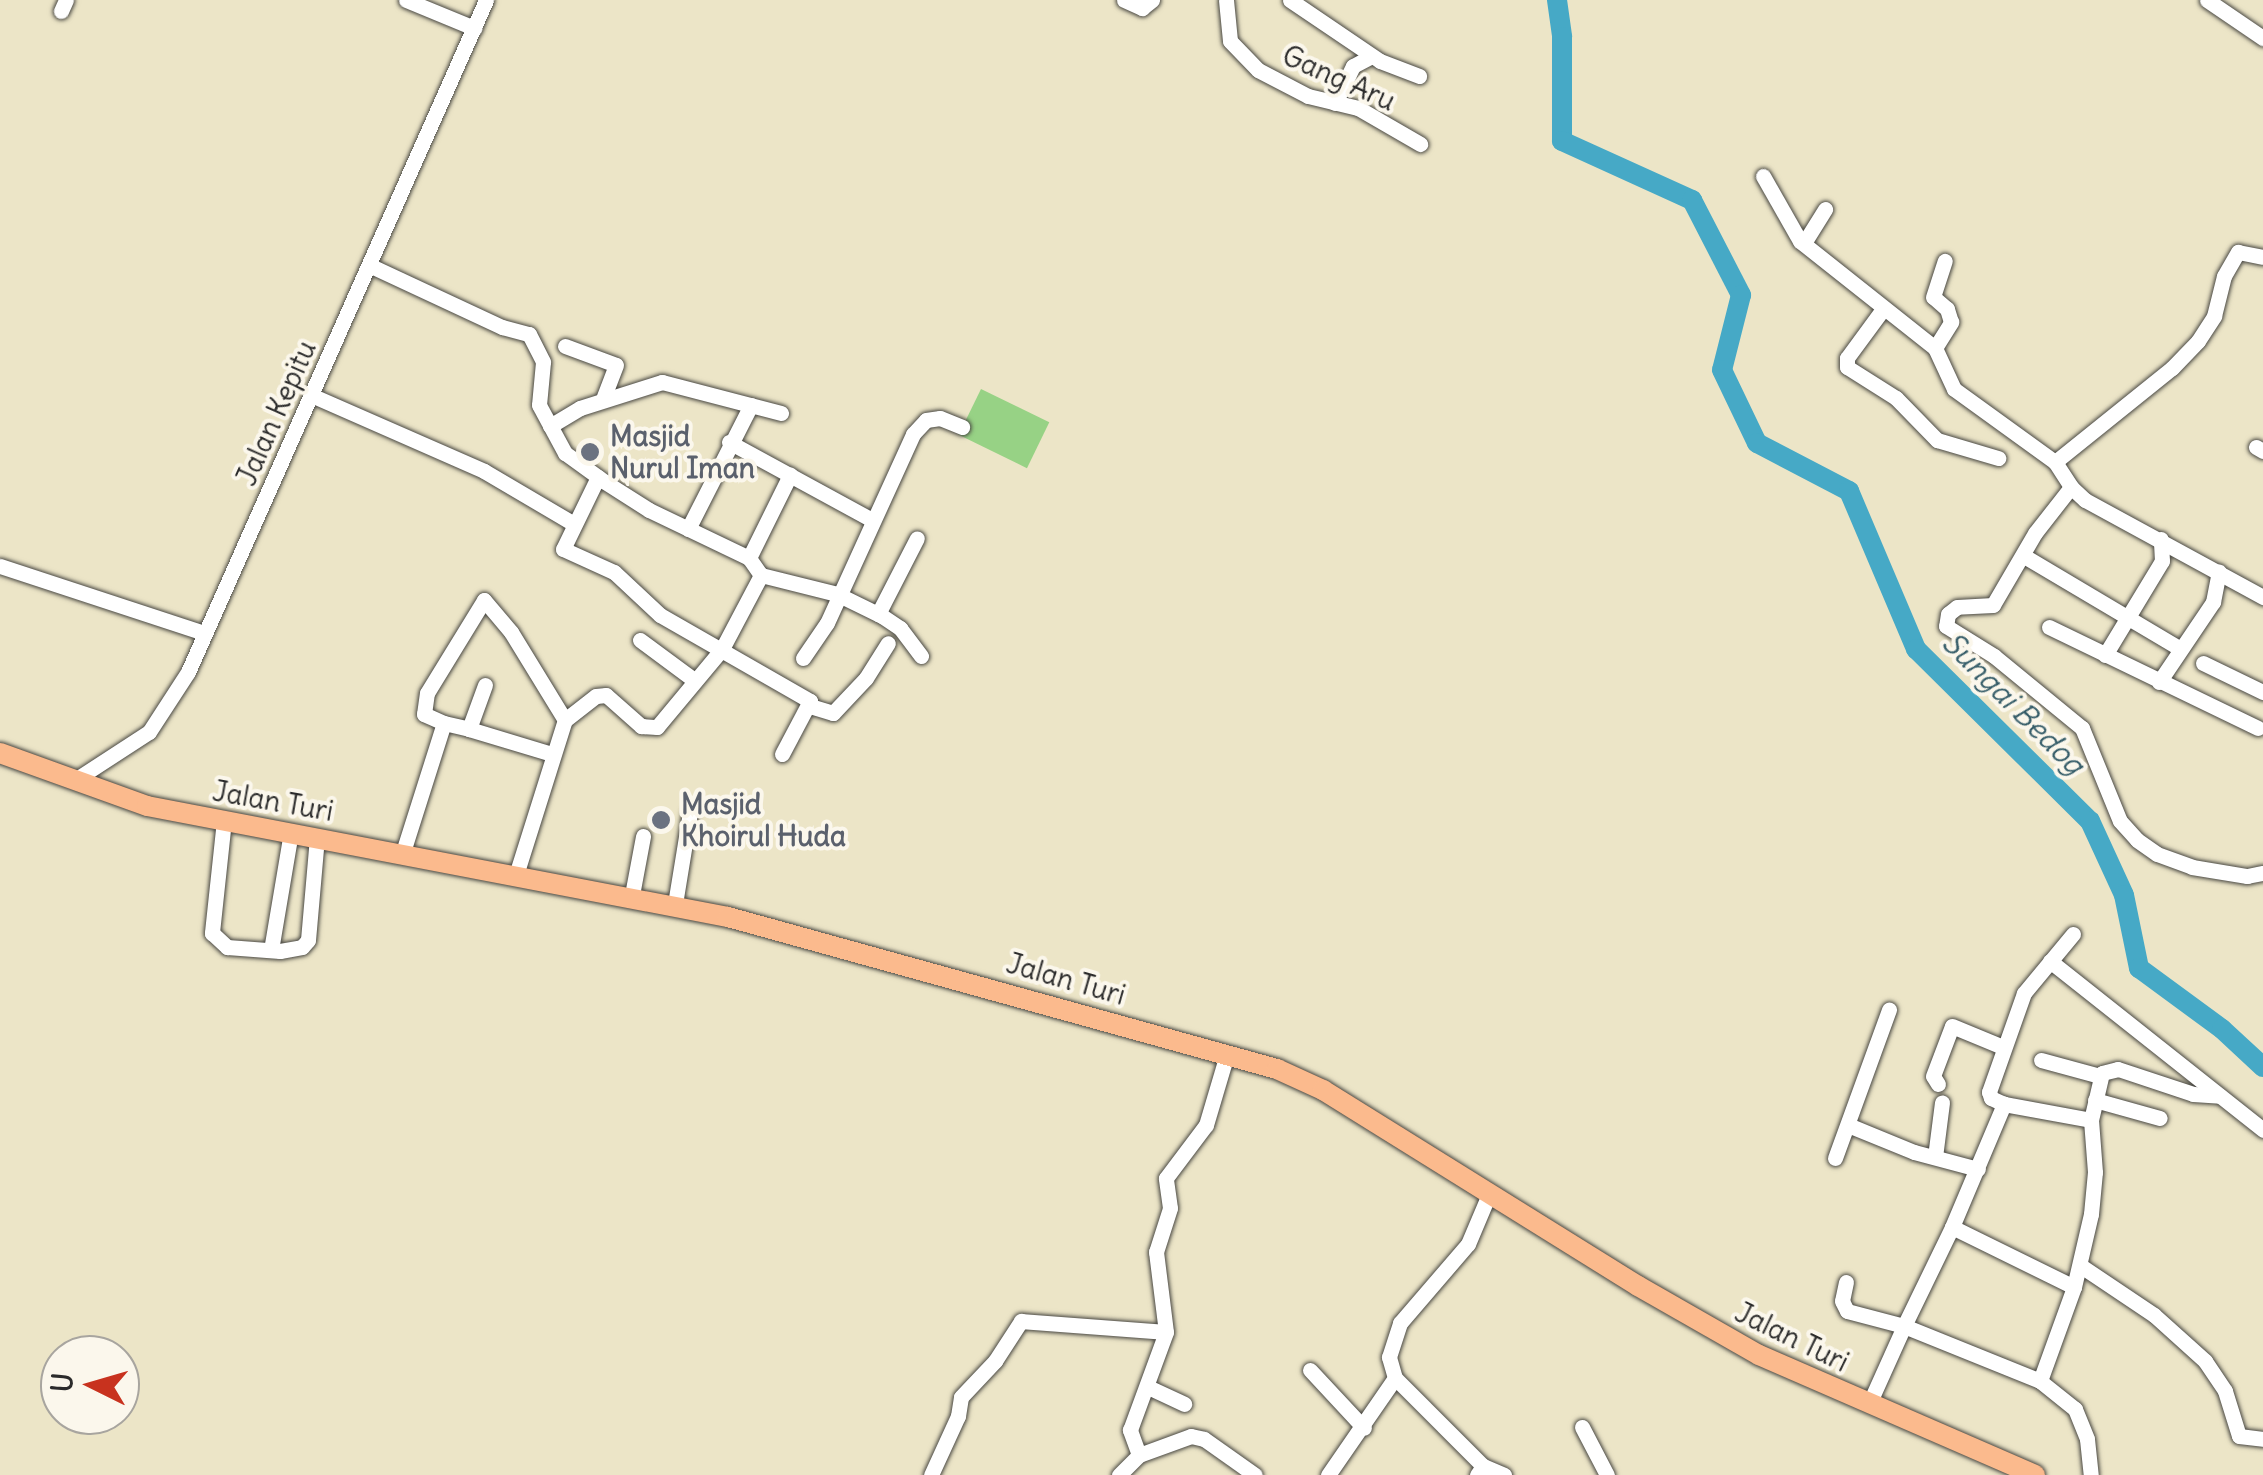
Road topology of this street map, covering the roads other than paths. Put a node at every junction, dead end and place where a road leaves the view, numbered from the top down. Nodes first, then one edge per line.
1 (406, 0) edge
2 (486, 0) edge
3 (1124, 0) edge
4 (1152, 0) edge
5 (1226, 0) edge
6 (1290, 0) edge
7 (2207, 0) edge
8 (474, 28) junction
9 (2263, 38) edge
10 (1372, 56) junction
11 (1419, 76) dead end
12 (1335, 102) junction
13 (1420, 144) dead end
14 (1763, 176) dead end
15 (1825, 209) dead end
16 (1804, 243) junction
17 (2263, 257) edge
18 (1945, 261) dead end
19 (371, 266) junction
20 (1883, 309) junction
21 (565, 346) dead end
22 (1935, 348) junction
23 (311, 395) junction
24 (603, 400) junction
25 (751, 405) junction
26 (780, 413) dead end
27 (550, 426) junction
28 (962, 426) dead end
29 (729, 442) junction
30 (1998, 458) dead end
31 (2054, 462) junction
32 (790, 476) junction
33 (598, 477) junction
34 (2070, 487) junction
35 (872, 520) junction
36 (574, 524) junction
37 (688, 528) junction
38 (917, 538) dead end
39 (2161, 539) junction
40 (2024, 556) junction
41 (749, 558) junction
42 (0, 566) edge
43 (2219, 572) junction
44 (761, 576) junction
45 (837, 594) junction
46 (2263, 596) edge
47 (878, 614) junction
48 (2129, 617) junction
49 (2049, 627) dead end
50 (204, 633) junction
51 (640, 640) dead end
52 (888, 643) dead end
53 (2179, 648) junction
54 (722, 649) junction
55 (2105, 655) junction
56 (921, 656) dead end
57 (803, 658) dead end
58 (2203, 663) dead end
59 (694, 680) junction
60 (2159, 682) junction
61 (484, 685) dead end
62 (2263, 692) edge
63 (810, 706) junction
64 (565, 720) junction
65 (444, 723) junction
66 (2261, 725) edge
67 (469, 729) junction
68 (0, 753) edge
69 (552, 754) junction
70 (782, 754) dead end
71 (113, 760) junction
72 (76, 780) junction
73 (107, 792) junction
74 (690, 812) dead end
75 (224, 820) junction
76 (291, 832) junction
77 (643, 836) dead end
78 (317, 837) junction
79 (402, 852) junction
80 (2263, 873) edge
81 (516, 875) junction
82 (632, 895) junction
83 (675, 904) junction
84 (2074, 934) dead end
85 (271, 950) junction
86 (2050, 961) junction
87 (1889, 1010) dead end
88 (2003, 1046) junction
89 (1228, 1054) junction
90 (2041, 1060) dead end
91 (2100, 1076) junction
92 (1938, 1084) dead end
93 (2220, 1096) junction
94 (2095, 1100) junction
95 (1942, 1102) dead end
96 (2004, 1104) junction
97 (2160, 1118) dead end
98 (2091, 1120) junction
99 (1848, 1125) junction
100 (2263, 1130) edge
101 (1935, 1157) junction
102 (1835, 1158) dead end
103 (1978, 1169) junction
104 (1490, 1192) junction
105 (1952, 1227) junction
106 (2081, 1266) junction
107 (1846, 1282) dead end
108 (2074, 1287) junction
109 (1904, 1326) junction
110 (1166, 1332) junction
111 (1310, 1370) dead end
112 (1395, 1378) junction
113 (2040, 1381) junction
114 (1148, 1388) junction
115 (1184, 1404) dead end
116 (1869, 1404) junction
117 (1582, 1427) dead end
118 (1364, 1428) junction
119 (2263, 1439) edge
120 (1139, 1455) junction
121 (1480, 1470) edge
122 (1606, 1470) edge
123 (931, 1475) edge
124 (1119, 1475) edge
125 (1255, 1475) edge
126 (1328, 1475) edge
127 (1504, 1475) edge
128 (1589, 1475) edge
129 (2035, 1475) edge
130 (2092, 1475) edge

1 - 8 street
2 - 8 street, Jalan Kepitu
3 - 4 street
5 - 12 street, Gang Aru
6 - 10 street
7 - 9 street
8 - 19 street, Jalan Kepitu
10 - 11 street
10 - 12 street
12 - 13 street, Gang Aru
14 - 16 street
15 - 16 street
16 - 20 street
17 - 31 street
18 - 22 street
19 - 23 street, Jalan Kepitu
19 - 27 street
20 - 22 street
20 - 30 street
21 - 24 street
22 - 31 street
23 - 36 street
23 - 50 street, Jalan Kepitu
24 - 25 street
24 - 27 street
25 - 26 street
25 - 29 street
27 - 33 street
28 - 35 street
29 - 32 street
29 - 37 street
31 - 34 street
32 - 35 street
32 - 41 street
33 - 36 street
33 - 37 street
34 - 39 street
34 - 40 street
35 - 45 street
36 - 54 street
37 - 41 street
38 - 47 street
39 - 43 street
39 - 48 street
40 - 48 street
40 - 80 street
41 - 44 street
42 - 50 street
43 - 46 street
43 - 53 street
44 - 45 street
44 - 54 street
45 - 47 street
45 - 57 street
47 - 56 street
48 - 53 street
48 - 55 street
49 - 55 street
50 - 71 street, Jalan Kepitu
51 - 59 street
52 - 63 street
53 - 60 street
54 - 59 street
54 - 63 street
55 - 60 street
58 - 62 street
59 - 64 street
60 - 66 street
61 - 67 street
63 - 70 street
64 - 65 street
64 - 69 street
65 - 67 street
65 - 79 street
67 - 69 street
68 - 72 main road, Jalan Turi
69 - 81 street
71 - 72 street, Jalan Kepitu
71 - 73 street
72 - 73 main road, Jalan Turi
73 - 75 main road, Jalan Turi
74 - 83 street
75 - 76 main road, Jalan Turi
75 - 85 street
76 - 78 main road, Jalan Turi
76 - 85 street
77 - 82 street
78 - 79 main road, Jalan Turi
78 - 85 street
79 - 81 main road, Jalan Turi
81 - 82 main road, Jalan Turi
82 - 83 main road, Jalan Turi
83 - 89 main road, Jalan Turi
84 - 86 street
86 - 88 street
86 - 93 street
87 - 99 street
88 - 92 street
88 - 96 street
89 - 104 main road, Jalan Turi
89 - 110 street
90 - 91 street
91 - 93 street
91 - 94 street
93 - 100 street
94 - 97 street
94 - 98 street
95 - 101 street
96 - 98 street
96 - 103 street
98 - 106 street
99 - 101 street
99 - 102 street
101 - 103 street
103 - 105 street
104 - 112 street
104 - 116 main road, Jalan Turi
105 - 108 street
105 - 109 street
106 - 108 street
106 - 119 street
107 - 109 street
108 - 113 street
109 - 113 street
109 - 116 street
110 - 114 street
110 - 123 street
111 - 118 street
112 - 118 street
112 - 121 street
113 - 130 street
114 - 115 street
114 - 120 street
116 - 129 main road, Jalan Turi
117 - 122 street
118 - 126 street
120 - 124 street
120 - 125 street
121 - 127 street
122 - 128 street

